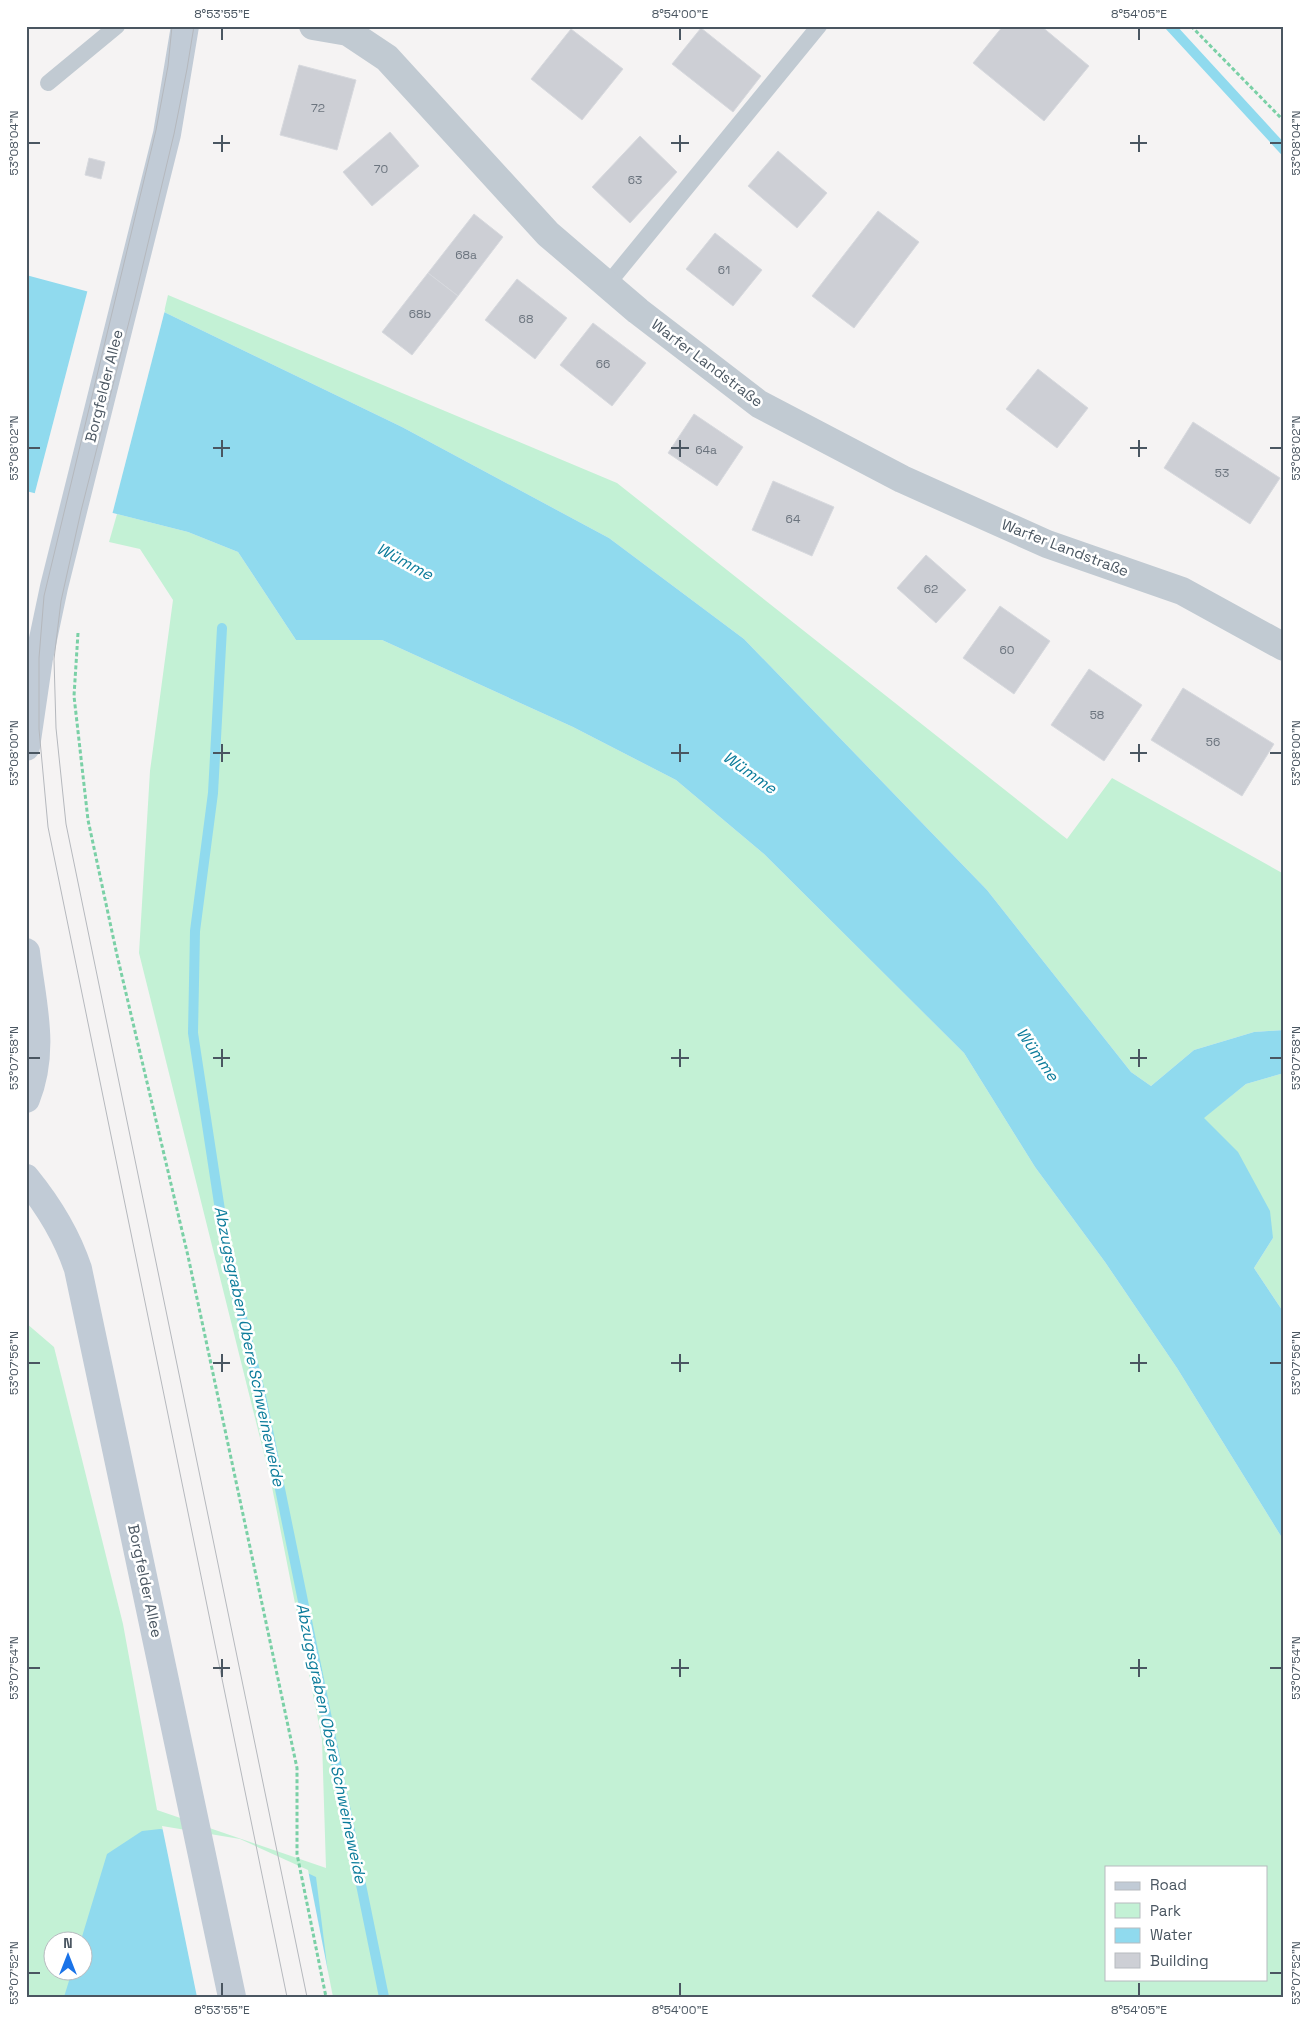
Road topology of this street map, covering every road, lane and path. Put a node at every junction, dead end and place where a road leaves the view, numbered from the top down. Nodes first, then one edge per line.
1 (117, 26) edge
2 (185, 26) edge
3 (313, 26) edge
4 (819, 26) edge
5 (1191, 26) edge
6 (48, 83) dead end
7 (1284, 121) edge
8 (608, 285) junction
9 (78, 631) dead end
10 (1284, 647) edge
11 (26, 747) edge
12 (26, 952) edge
13 (26, 1099) edge
14 (26, 1178) edge
15 (232, 1997) edge
16 (326, 1997) edge

1 - 6 lane
2 - 11 street, Borgfelder Allee
3 - 8 street, Warfer Landstraße
4 - 8 lane
5 - 7 path
8 - 10 street, Warfer Landstraße
9 - 16 path
12 - 13 street
14 - 15 street, Borgfelder Allee

